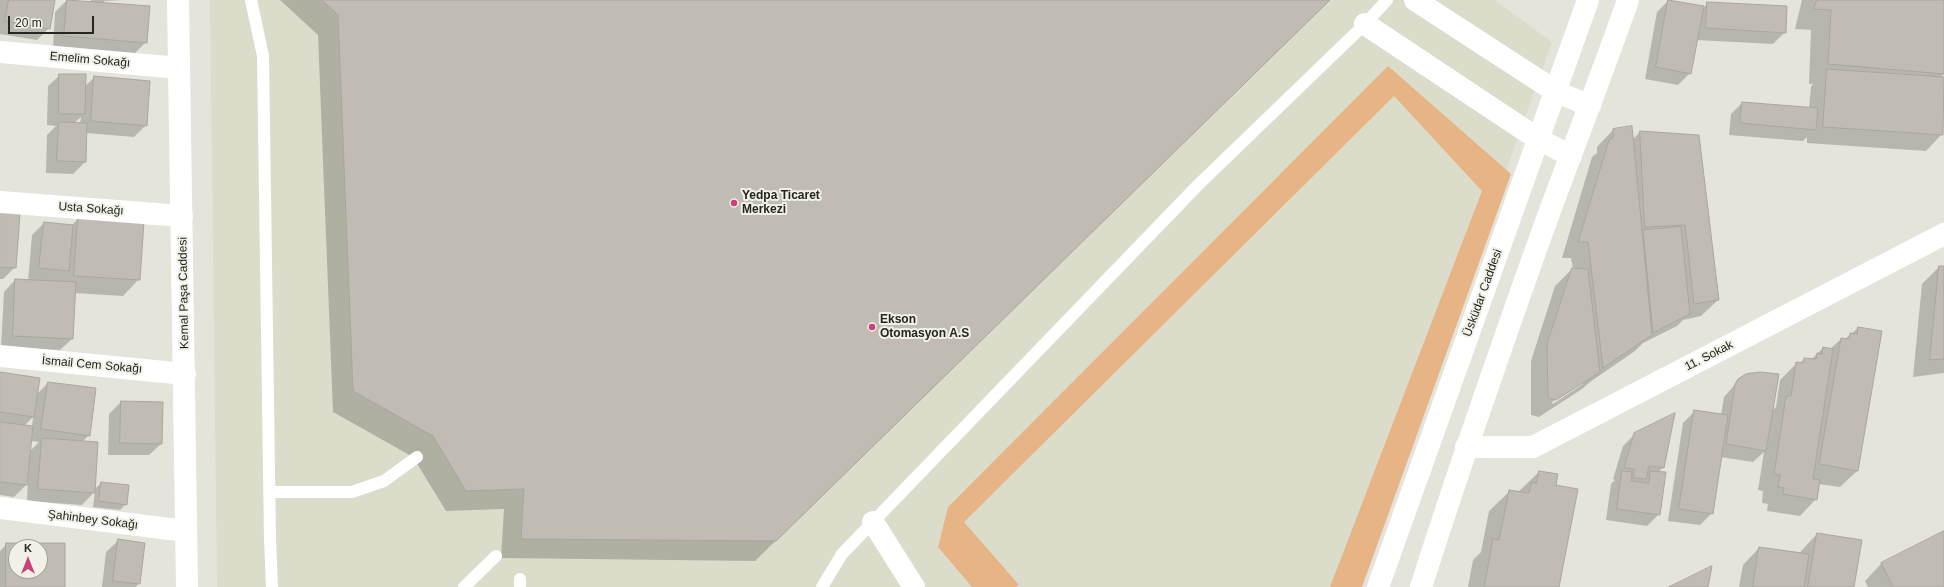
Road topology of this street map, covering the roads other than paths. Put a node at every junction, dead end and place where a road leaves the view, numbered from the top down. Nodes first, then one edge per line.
1 (178, 0) edge
2 (251, 0) edge
3 (1387, 0) edge
4 (1415, 0) edge
5 (1588, 0) edge
6 (1628, 0) edge
7 (1365, 24) junction
8 (0, 52) edge
9 (179, 68) junction
10 (1555, 91) junction
11 (1590, 106) junction
12 (1538, 139) junction
13 (1572, 156) junction
14 (0, 202) edge
15 (182, 216) junction
16 (1944, 234) edge
17 (0, 356) edge
18 (185, 374) junction
19 (1466, 447) junction
20 (417, 457) dead end
21 (269, 492) junction
22 (0, 508) edge
23 (873, 522) junction
24 (186, 531) junction
25 (496, 556) dead end
26 (187, 587) edge
27 (272, 587) edge
28 (464, 587) edge
29 (822, 587) edge
30 (914, 587) edge
31 (1378, 587) edge
32 (1421, 587) edge

1 - 9 street, Kemal Paşa Caddesi
2 - 21 lane
3 - 7 lane
4 - 10 street
5 - 10 street, Üsküdar Caddesi
6 - 11 street
7 - 12 street
7 - 23 lane
8 - 9 street, Emelim Sokağı
9 - 15 street, Kemal Paşa Caddesi
10 - 11 street
10 - 12 street, Üsküdar Caddesi
11 - 13 street
12 - 13 street
12 - 31 street, Üsküdar Caddesi
13 - 19 street
14 - 15 street, Usta Sokağı
15 - 18 street, Kemal Paşa Caddesi
16 - 19 street, 11. Sokak
17 - 18 street, İsmail Cem Sokağı
18 - 24 street, Kemal Paşa Caddesi
19 - 32 street
20 - 21 lane
21 - 27 lane
22 - 24 street, Şahinbey Sokağı
23 - 29 lane
23 - 30 street
24 - 26 street, Kemal Paşa Caddesi
25 - 28 lane

